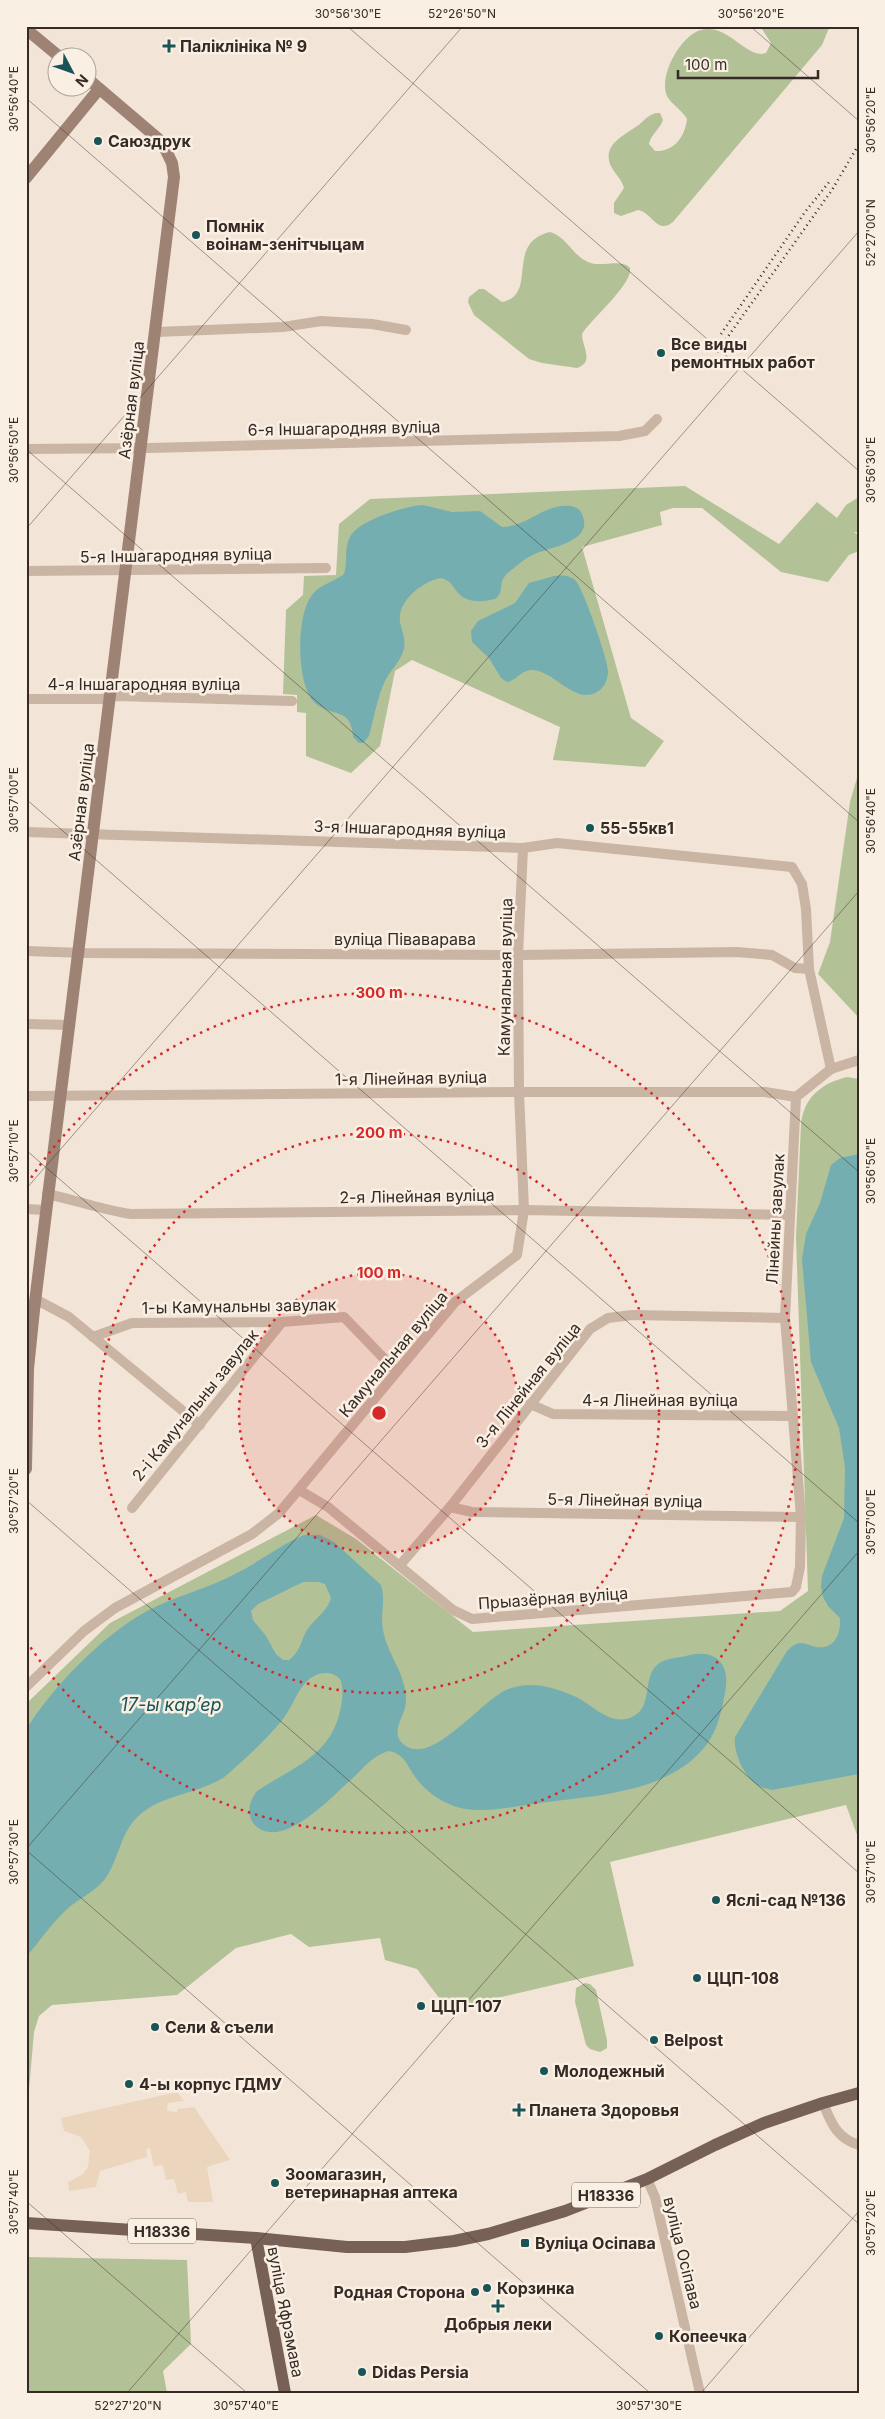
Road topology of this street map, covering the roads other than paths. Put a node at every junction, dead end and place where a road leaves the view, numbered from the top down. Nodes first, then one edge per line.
1 (26, 29) edge
2 (49, 48) edge
3 (99, 89) joint
4 (26, 178) edge
5 (406, 330) dead end
6 (156, 332) junction
7 (657, 419) dead end
8 (142, 448) junction
9 (26, 449) edge
10 (326, 568) dead end
11 (26, 571) edge
12 (126, 572) junction
13 (110, 698) junction
14 (26, 699) edge
15 (292, 701) dead end
16 (26, 832) edge
17 (94, 834) junction
18 (523, 848) junction
19 (26, 950) edge
20 (78, 953) junction
21 (518, 954) junction
22 (809, 969) junction
23 (26, 1024) edge
24 (68, 1025) junction
25 (859, 1060) edge
26 (831, 1069) junction
27 (519, 1092) junction
28 (26, 1096) edge
29 (60, 1096) junction
30 (796, 1097) junction
31 (47, 1194) junction
32 (26, 1209) edge
33 (45, 1210) junction
34 (524, 1210) junction
35 (790, 1216) junction
36 (35, 1299) junction
37 (785, 1318) junction
38 (282, 1322) junction
39 (93, 1337) junction
40 (396, 1371) junction
41 (530, 1404) junction
42 (792, 1416) junction
43 (200, 1425) junction
44 (26, 1469) edge
45 (299, 1490) junction
46 (450, 1507) junction
47 (132, 1508) dead end
48 (801, 1517) junction
49 (400, 1566) junction
50 (792, 1592) joint
51 (26, 1687) edge
52 (859, 2093) edge
53 (823, 2102) junction
54 (859, 2145) edge
55 (647, 2179) junction
56 (26, 2223) edge
57 (256, 2238) junction
58 (285, 2393) edge
59 (700, 2393) edge

1 - 2 street
3 - 4 street
3 - 6 street, Азёрная вуліца
5 - 6 street
6 - 8 street, Азёрная вуліца
7 - 8 street, 6-я Іншагародняя вуліца
8 - 9 street, 6-я Іншагародняя вуліца
8 - 12 street, Азёрная вуліца
10 - 12 street, 5-я Іншагародняя вуліца
11 - 12 street, 5-я Іншагародняя вуліца
12 - 13 street, Азёрная вуліца
13 - 14 street, 4-я Іншагародняя вуліца
13 - 15 street, 4-я Іншагародняя вуліца
13 - 17 street, Азёрная вуліца
16 - 17 street, 3-я Іншагародняя вуліца
17 - 18 street, 3-я Іншагародняя вуліца
17 - 20 street, Азёрная вуліца
18 - 21 street, Камунальная вуліца
18 - 22 street, 3-я Іншагародняя вуліца
19 - 20 street, вуліца Піваварава
20 - 21 street, вуліца Піваварава
20 - 24 street, Азёрная вуліца
21 - 22 street, вуліца Піваварава
21 - 27 street, Камунальная вуліца
22 - 26 street
23 - 24 street
24 - 29 street, Азёрная вуліца
25 - 26 street
26 - 30 street
27 - 29 street, 1-я Лінейная вуліца
27 - 30 street, 1-я Лінейная вуліца
27 - 34 street, Камунальная вуліца
28 - 29 street, 1-я Лінейная вуліца
29 - 31 street, Азёрная вуліца
30 - 35 street, Лінейны завулак
31 - 33 street, Азёрная вуліца
31 - 34 street, 2-я Лінейная вуліца
32 - 33 street
33 - 36 street, Азёрная вуліца
34 - 35 street, 2-я Лінейная вуліца
34 - 40 street, Камунальная вуліца
35 - 37 street, Лінейны завулак
36 - 39 street
36 - 44 street, Азёрная вуліца
37 - 41 street, 3-я Лінейная вуліца
37 - 42 street, Лінейны завулак
38 - 39 street, 1-ы Камунальны завулак
38 - 40 street, 1-ы Камунальны завулак
38 - 43 street, 2-і Камунальны завулак
39 - 43 street
40 - 45 street, Камунальная вуліца
41 - 42 street, 4-я Лінейная вуліца
41 - 46 street, 3-я Лінейная вуліца
42 - 48 street, Лінейны завулак
43 - 47 street, 2-і Камунальны завулак
45 - 49 street, Прыазёрная вуліца
45 - 51 street, Камунальная вуліца
46 - 48 street, 5-я Лінейная вуліца
46 - 49 street, 3-я Лінейная вуліца
48 - 50 street, Лінейны завулак
49 - 50 street, Прыазёрная вуліца
52 - 53 main road, Н18336
53 - 54 street
53 - 55 main road, Н18336
55 - 57 main road, Н18336
55 - 59 street, вуліца Осіпава
56 - 57 main road, Н18336
57 - 58 main road, вуліца Яфрэмава

